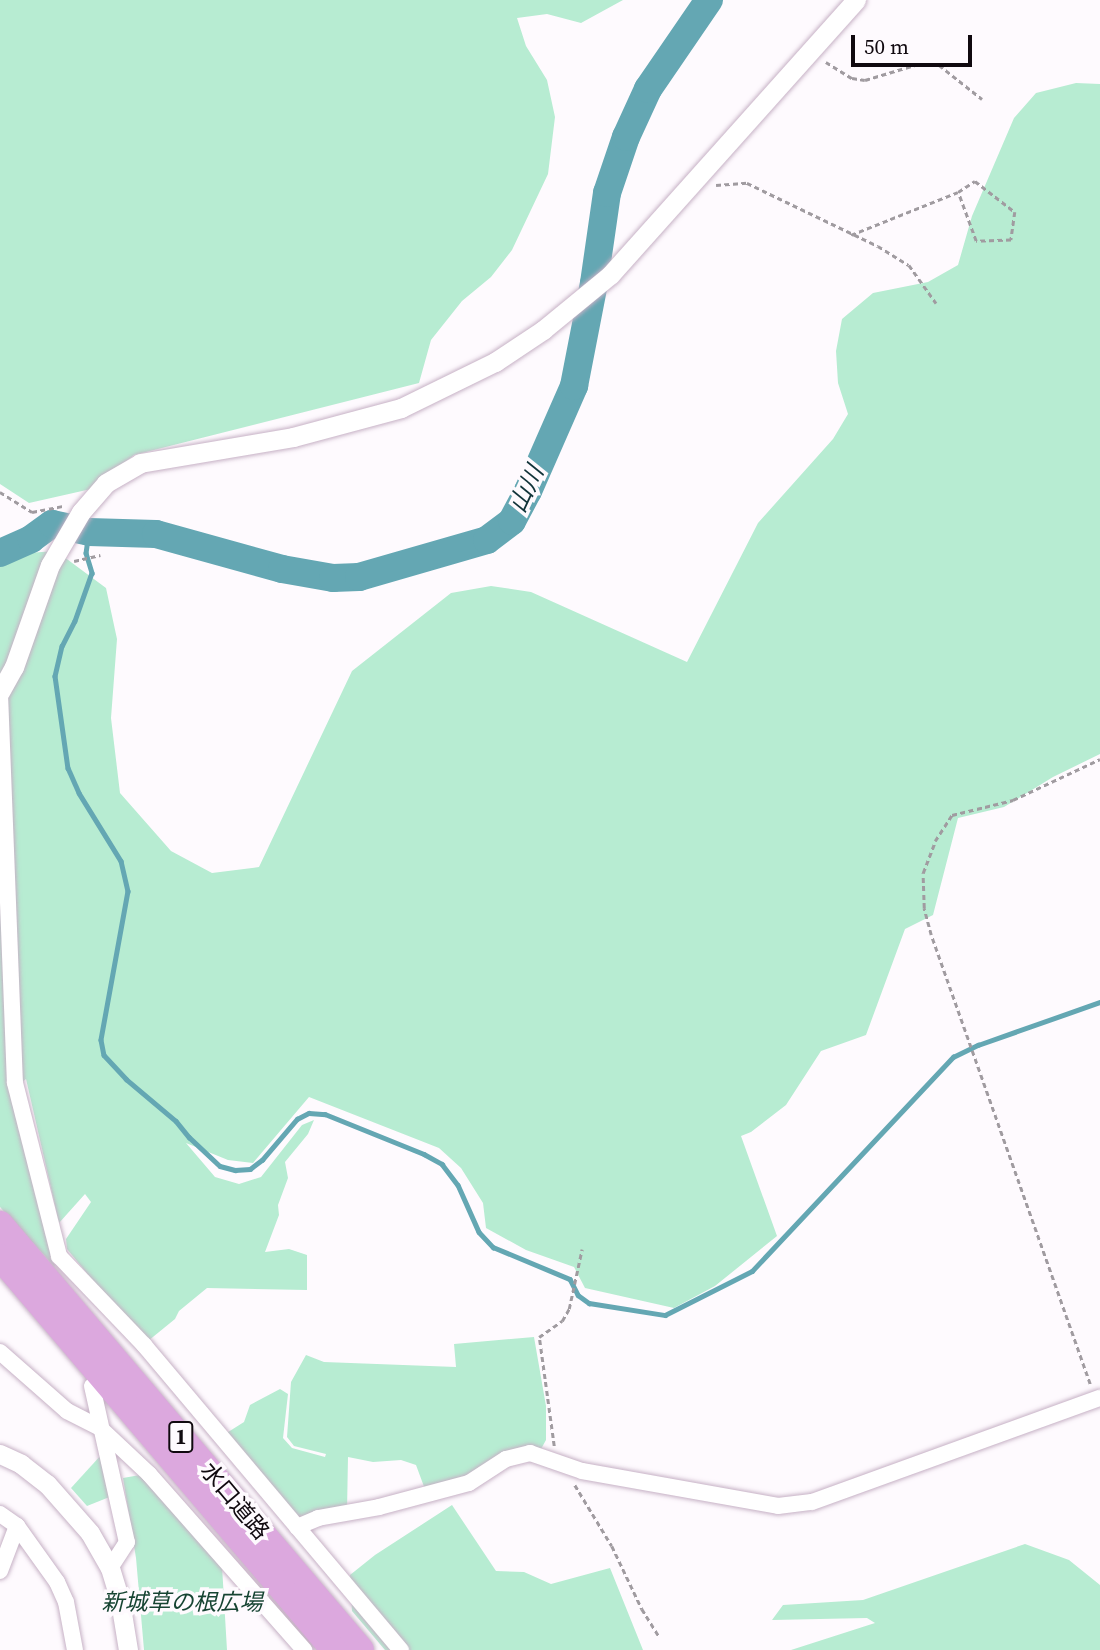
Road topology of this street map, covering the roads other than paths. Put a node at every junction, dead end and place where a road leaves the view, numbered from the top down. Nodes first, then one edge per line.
1 (856, 0) edge
2 (0, 693) edge
3 (0, 1224) edge
4 (0, 1257) edge
5 (0, 1352) edge
6 (92, 1386) dead end
7 (1098, 1399) edge
8 (99, 1427) junction
9 (0, 1454) edge
10 (0, 1514) edge
11 (17, 1526) junction
12 (296, 1533) junction
13 (110, 1568) junction
14 (0, 1571) edge
15 (70, 1626) junction
16 (60, 1650) edge
17 (75, 1650) edge
18 (128, 1650) edge
19 (304, 1650) edge
20 (334, 1650) edge
21 (361, 1650) edge
22 (401, 1650) edge

1 - 2 street
2 - 12 street
3 - 21 highway, 水口道路 / 1
4 - 20 highway, 水口道路 / 1
5 - 8 street
6 - 8 street
7 - 12 street
8 - 13 street
8 - 19 street
9 - 13 street
10 - 11 street
11 - 14 street
11 - 15 street
12 - 22 street
13 - 18 street
15 - 16 street
15 - 17 street

